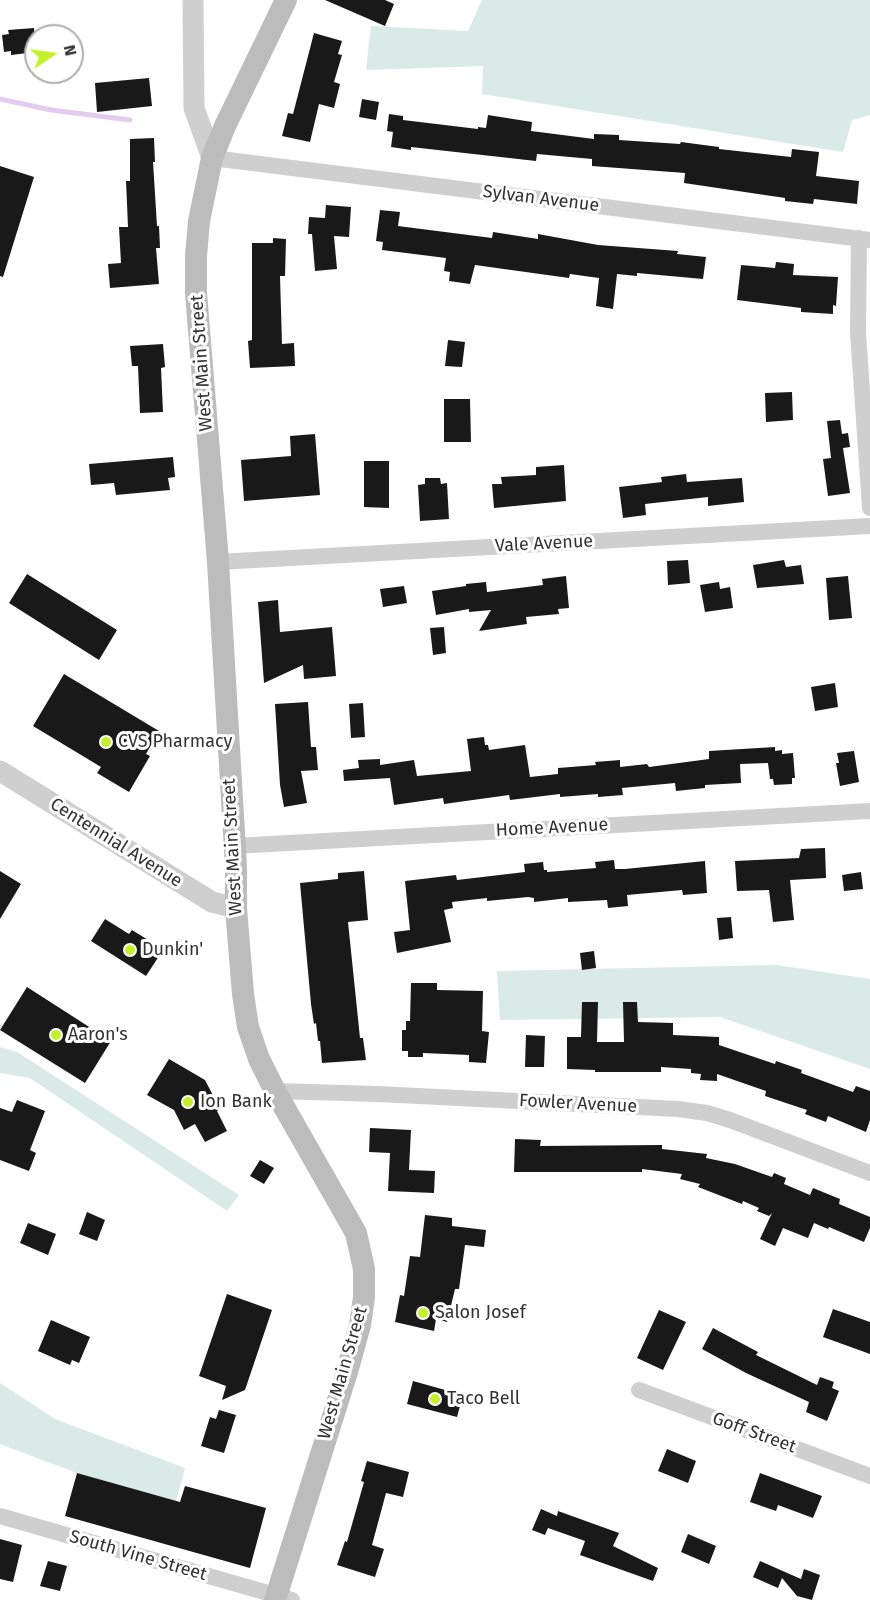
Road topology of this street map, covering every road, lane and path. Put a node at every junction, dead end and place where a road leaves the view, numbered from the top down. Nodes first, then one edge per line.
1 (193, 0) edge
2 (286, 0) edge
3 (212, 158) junction
4 (864, 239) edge
5 (870, 508) edge
6 (870, 526) edge
7 (218, 562) junction
8 (0, 771) edge
9 (870, 811) edge
10 (234, 846) junction
11 (236, 908) junction
12 (275, 1091) junction
13 (870, 1173) edge
14 (639, 1390) dead end
15 (870, 1476) edge
16 (0, 1516) edge
17 (281, 1598) edge

1 - 3 street
2 - 3 main road, West Main Street
3 - 4 street, Sylvan Avenue
3 - 7 main road, West Main Street
4 - 5 street
6 - 7 street, Vale Avenue
7 - 10 main road, West Main Street
8 - 11 street, Centennial Avenue
9 - 10 street, Home Avenue
10 - 11 main road, West Main Street
11 - 12 main road, West Main Street
12 - 13 street, Fowler Avenue
12 - 17 main road, West Main Street
14 - 15 street, Goff Street
16 - 17 street, South Vine Street

